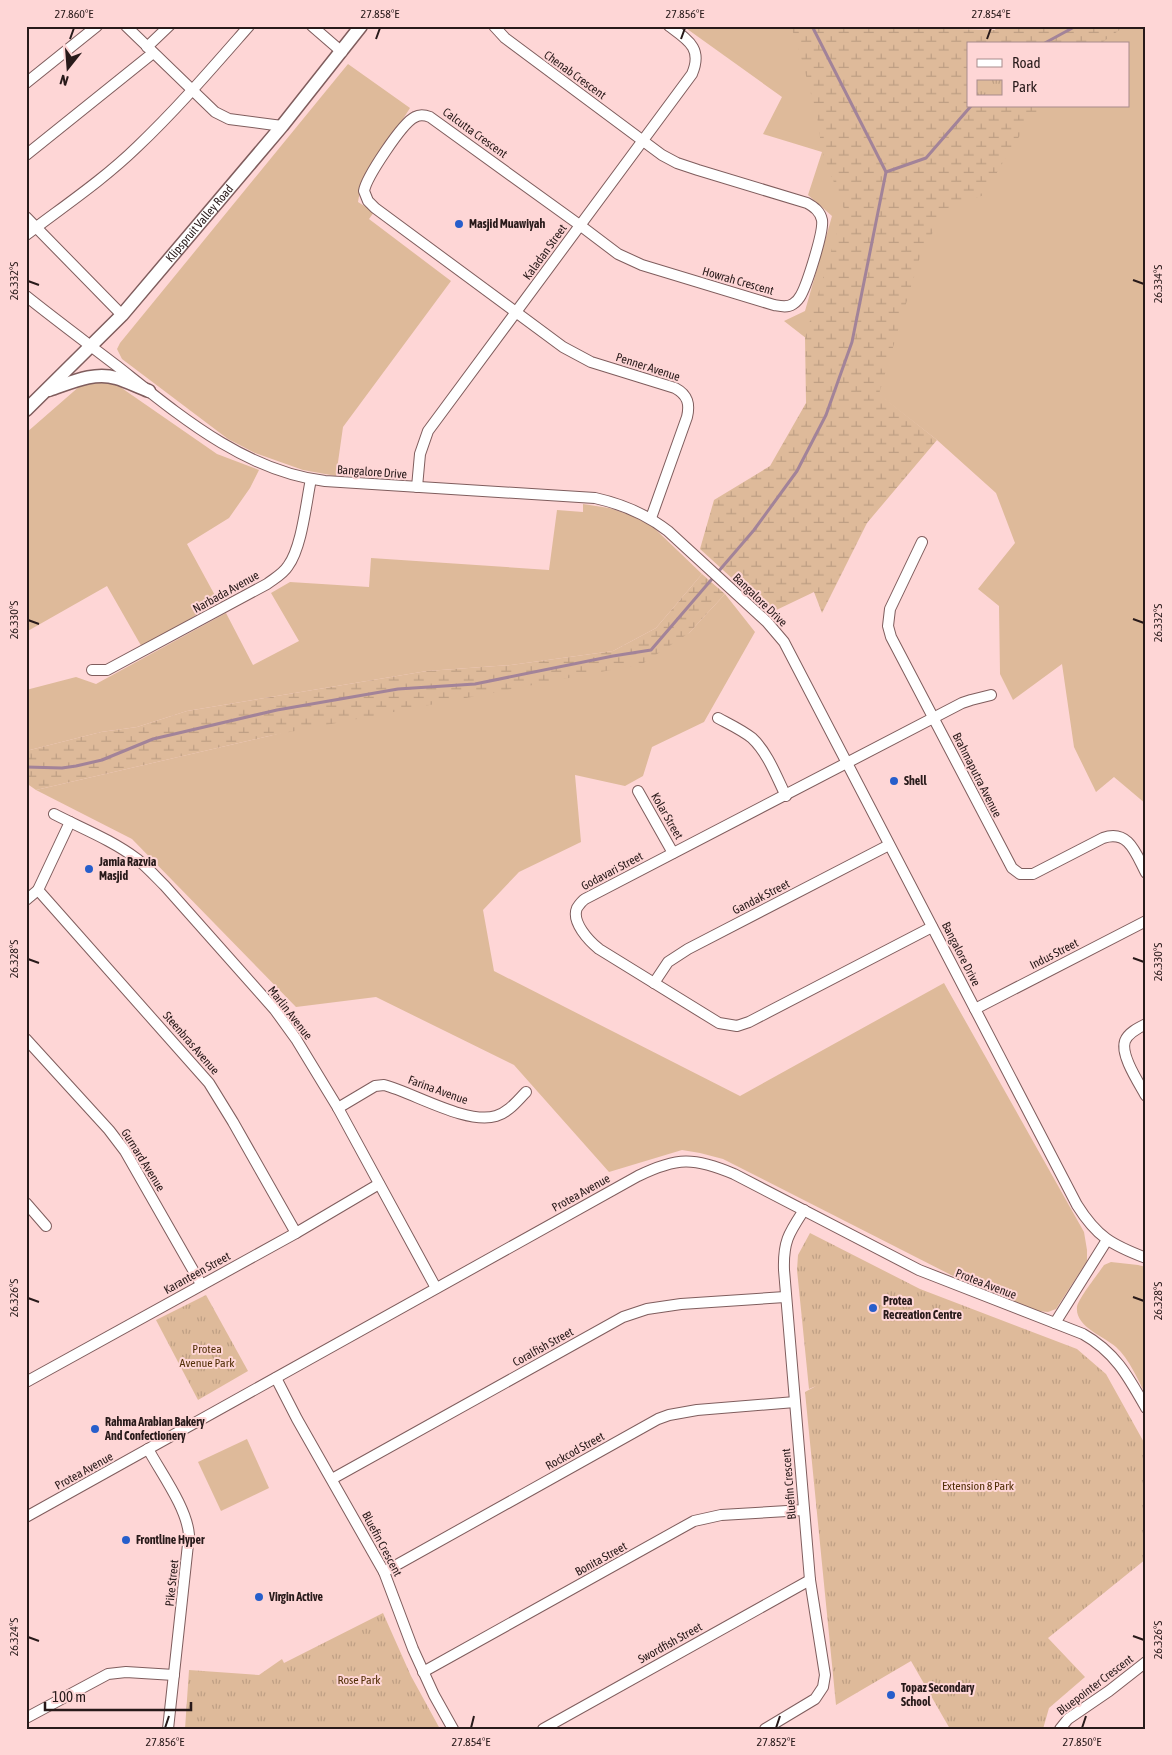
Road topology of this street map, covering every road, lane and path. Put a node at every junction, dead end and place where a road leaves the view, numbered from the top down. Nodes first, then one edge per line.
1 (97, 26) edge
2 (126, 26) edge
3 (169, 26) edge
4 (249, 26) edge
5 (312, 26) edge
6 (361, 26) edge
7 (494, 26) edge
8 (669, 26) edge
9 (150, 50) junction
10 (342, 52) junction
11 (26, 84) edge
12 (192, 91) junction
13 (282, 126) junction
14 (644, 141) junction
15 (26, 155) edge
16 (26, 218) edge
17 (581, 226) junction
18 (36, 227) junction
19 (26, 235) edge
20 (26, 296) edge
21 (516, 313) junction
22 (122, 315) junction
23 (90, 345) junction
24 (46, 391) junction
25 (149, 391) junction
26 (26, 410) edge
27 (311, 479) junction
28 (417, 487) junction
29 (651, 518) junction
30 (922, 542) dead end
31 (92, 670) dead end
32 (991, 695) dead end
33 (718, 718) dead end
34 (934, 718) junction
35 (848, 763) junction
36 (638, 791) dead end
37 (786, 796) junction
38 (54, 814) dead end
39 (70, 822) junction
40 (890, 845) junction
41 (673, 853) junction
42 (1146, 873) edge
43 (38, 890) junction
44 (26, 900) edge
45 (1146, 921) edge
46 (932, 927) junction
47 (654, 983) junction
48 (975, 1009) junction
49 (1146, 1024) edge
50 (26, 1039) edge
51 (526, 1092) dead end
52 (1146, 1096) edge
53 (338, 1108) junction
54 (379, 1184) junction
55 (26, 1203) edge
56 (804, 1210) junction
57 (46, 1226) dead end
58 (296, 1233) junction
59 (1107, 1240) junction
60 (1146, 1258) edge
61 (201, 1284) junction
62 (436, 1288) junction
63 (786, 1296) junction
64 (1055, 1323) junction
65 (276, 1378) junction
66 (26, 1382) edge
67 (795, 1402) junction
68 (1146, 1408) edge
69 (148, 1449) junction
70 (332, 1479) junction
71 (804, 1510) junction
72 (26, 1517) edge
73 (384, 1572) junction
74 (810, 1580) junction
75 (1146, 1662) edge
76 (423, 1672) junction
77 (174, 1676) junction
78 (26, 1718) edge
79 (168, 1729) edge
80 (453, 1729) edge
81 (543, 1729) edge
82 (765, 1729) edge
83 (1060, 1729) edge

1 - 11 street
2 - 9 street
3 - 9 street
4 - 12 street
5 - 10 street
6 - 10 main road, Klipspruit Valley Road
7 - 14 street, Chenab Crescent
8 - 14 street, Kaladan Street
9 - 12 street
9 - 15 street
10 - 13 main road, Klipspruit Valley Road
12 - 13 street
12 - 18 street
13 - 22 main road, Klipspruit Valley Road
14 - 17 street, Kaladan Street
14 - 17 street, Howrah Crescent
16 - 18 street
17 - 21 street, Kaladan Street
17 - 21 street, Calcutta Crescent
18 - 19 street
18 - 22 street
20 - 23 street, Bangalore Drive
21 - 28 street, Kaladan Street
21 - 29 street, Penner Avenue
22 - 23 main road, Klipspruit Valley Road
23 - 24 main road, Klipspruit Valley Road
23 - 25 street, Bangalore Drive
24 - 25 main road
24 - 26 main road, Klipspruit Valley Road
25 - 27 street, Bangalore Drive
27 - 28 street, Bangalore Drive
27 - 31 street, Narbada Avenue
28 - 29 street, Bangalore Drive
29 - 35 street, Bangalore Drive
30 - 34 street, Brahmaputra Avenue
32 - 34 street, Godavari Street
33 - 37 street
34 - 35 street, Godavari Street
34 - 42 street, Brahmaputra Avenue
35 - 37 street, Godavari Street
35 - 40 street, Bangalore Drive
36 - 41 street, Kolar Street
37 - 41 street, Godavari Street
38 - 39 street, Marlin Avenue
39 - 43 street
39 - 53 street, Marlin Avenue
40 - 46 street, Bangalore Drive
40 - 47 street, Gandak Street
41 - 47 street, Godavari Street
43 - 44 street
43 - 58 street, Steenbras Avenue
45 - 48 street, Indus Street
46 - 47 street, Godavari Street
46 - 48 street, Bangalore Drive
48 - 59 street, Bangalore Drive
49 - 52 street
50 - 61 street, Gurnard Avenue
51 - 53 street, Farina Avenue
53 - 54 street, Marlin Avenue
54 - 58 street, Karanteen Street
54 - 62 street, Marlin Avenue
55 - 57 street
56 - 62 street, Protea Avenue
56 - 63 street, Bluefin Crescent
56 - 64 street, Protea Avenue
58 - 61 street, Karanteen Street
59 - 60 street, Bangalore Drive
59 - 64 street
61 - 66 street, Karanteen Street
62 - 65 street, Protea Avenue
63 - 67 street, Bluefin Crescent
63 - 70 street, Coralfish Street
64 - 68 street, Protea Avenue
65 - 69 street, Protea Avenue
65 - 70 street, Bluefin Crescent
67 - 71 street, Bluefin Crescent
67 - 73 street, Rockcod Street
69 - 72 street, Protea Avenue
69 - 77 street, Pike Street
70 - 73 street, Bluefin Crescent
71 - 74 street, Bluefin Crescent
71 - 76 street, Bonita Street
73 - 76 street, Bluefin Crescent
74 - 81 street, Swordfish Street
74 - 82 street, Bluefin Crescent
75 - 83 street, Bluepointer Crescent
76 - 80 street, Bluefin Crescent
77 - 78 street
77 - 79 street, Pike Street

